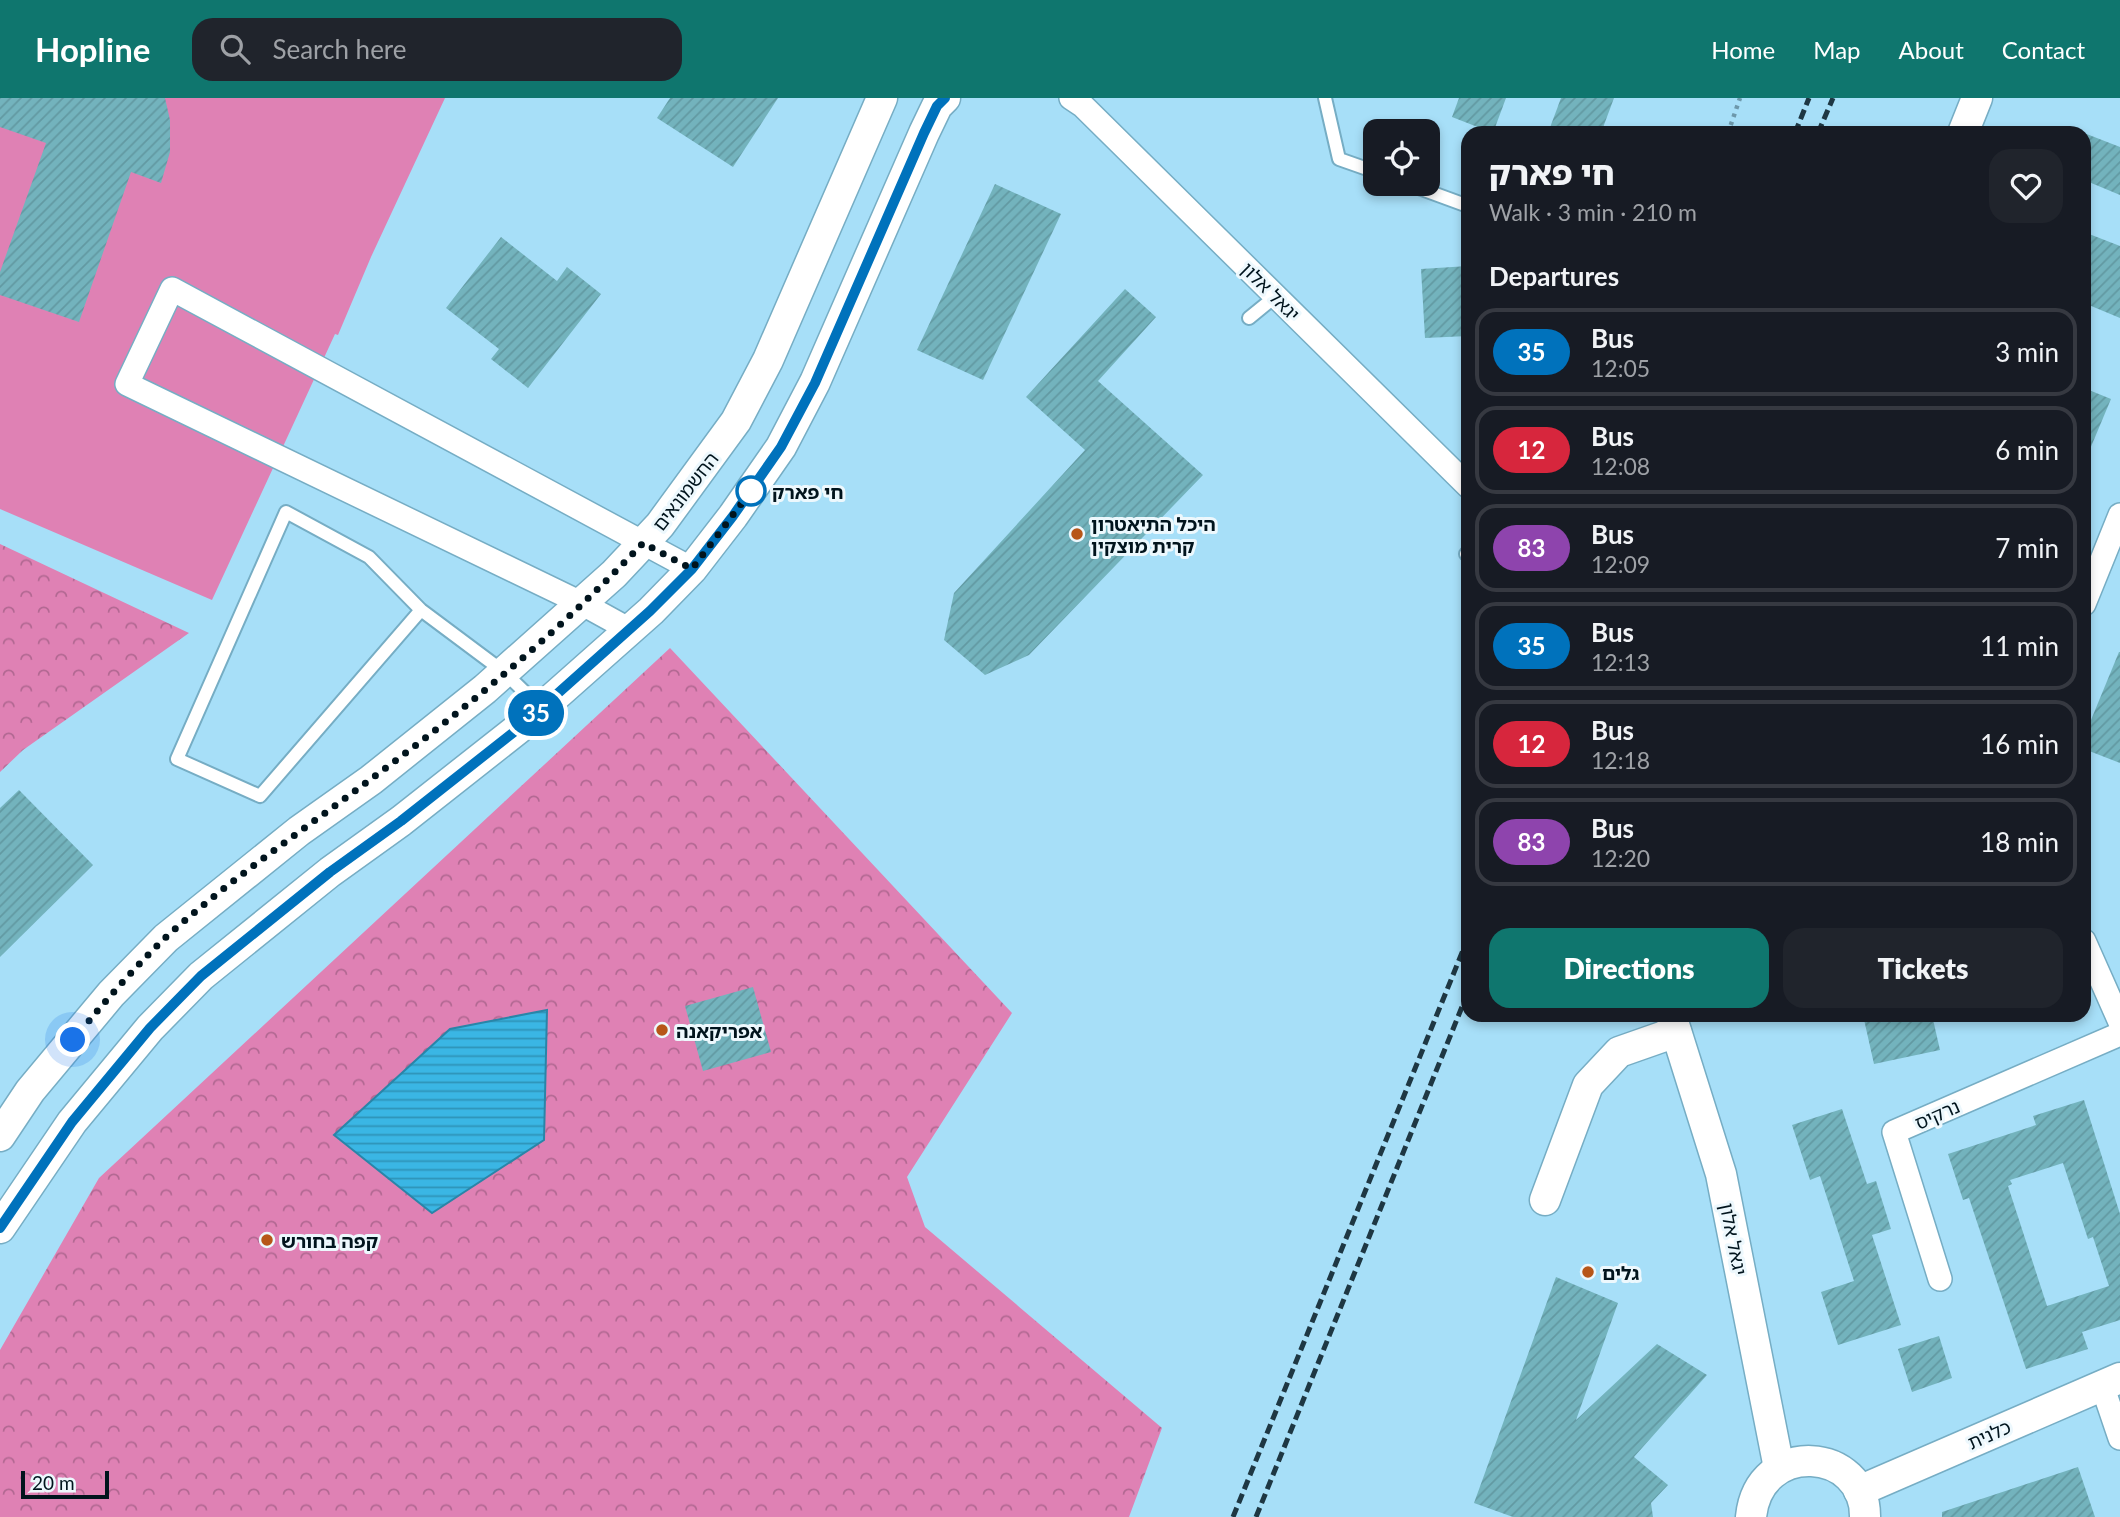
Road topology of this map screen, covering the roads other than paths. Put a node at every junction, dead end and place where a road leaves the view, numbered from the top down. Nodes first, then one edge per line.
1 (882, 98) edge
2 (945, 98) edge
3 (1071, 98) edge
4 (1325, 98) edge
5 (1977, 98) edge
6 (1966, 126) edge
7 (1363, 167) edge
8 (1440, 196) edge
9 (1461, 203) edge
10 (1276, 296) junction
11 (1248, 318) dead end
12 (1461, 479) edge
13 (2120, 515) edge
14 (643, 543) junction
15 (692, 569) junction
16 (2091, 587) edge
17 (582, 603) junction
18 (421, 610) junction
19 (630, 630) junction
20 (504, 672) junction
21 (542, 708) junction
22 (2091, 957) edge
23 (2120, 1022) edge
24 (1673, 1023) edge
25 (2120, 1034) edge
26 (0, 1136) edge
27 (1545, 1200) dead end
28 (0, 1228) edge
29 (1940, 1279) dead end
30 (2111, 1381) edge
31 (2120, 1438) edge
32 (1779, 1468) junction
33 (1862, 1504) edge
34 (1751, 1517) edge

1 - 14 street, החשמונאים
2 - 15 street
3 - 10 street, יגאל אלון
4 - 7 lane
5 - 6 street
8 - 9 lane
10 - 11 lane
10 - 12 street, יגאל אלון
13 - 16 street
14 - 15 street
14 - 17 street, החשמונאים
14 - 17 street
15 - 19 street
17 - 19 street
17 - 20 street, החשמונאים
18 - 18 lane
18 - 20 lane
19 - 21 street
20 - 21 lane
20 - 26 street, החשמונאים
21 - 28 street
22 - 23 street
24 - 27 street
24 - 32 street, יגאל אלון
25 - 29 street, נרקיס
30 - 31 street
30 - 33 street, כלנית
32 - 33 street
32 - 34 street

